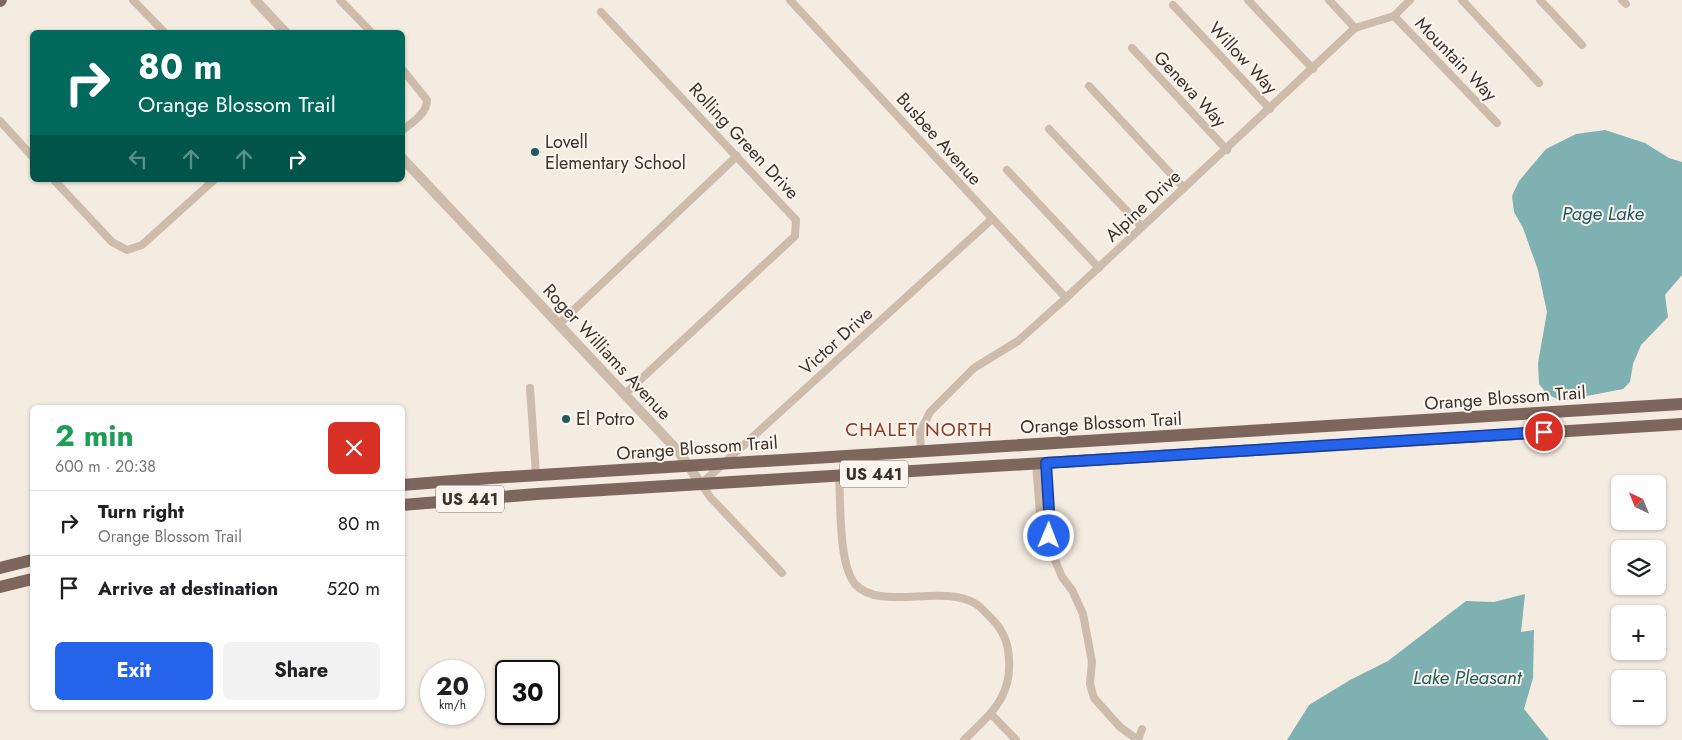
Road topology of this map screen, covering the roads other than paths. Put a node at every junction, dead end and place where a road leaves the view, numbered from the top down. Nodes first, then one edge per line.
1 (133, 0) edge
2 (255, 0) edge
3 (340, 0) edge
4 (790, 0) edge
5 (1248, 0) edge
6 (1329, 0) edge
7 (1410, 0) edge
8 (1462, 0) edge
9 (1540, 0) edge
10 (1173, 5) dead end
11 (601, 12) dead end
12 (1394, 16) junction
13 (1355, 28) junction
14 (162, 30) edge
15 (283, 30) edge
16 (369, 30) edge
17 (1582, 45) dead end
18 (1132, 48) dead end
19 (1313, 69) junction
20 (405, 73) edge
21 (1539, 83) dead end
22 (1089, 86) dead end
23 (1270, 109) junction
24 (0, 121) edge
25 (1497, 123) dead end
26 (405, 128) edge
27 (1049, 129) dead end
28 (1227, 150) junction
29 (30, 154) edge
30 (738, 156) junction
31 (405, 161) edge
32 (1007, 170) dead end
33 (56, 182) edge
34 (212, 182) edge
35 (1184, 188) junction
36 (992, 219) junction
37 (1142, 227) junction
38 (1099, 268) junction
39 (1066, 298) junction
40 (559, 324) junction
41 (530, 388) dead end
42 (625, 394) junction
43 (1682, 404) edge
44 (1682, 424) edge
45 (1207, 434) junction
46 (921, 451) junction
47 (1208, 453) junction
48 (866, 455) junction
49 (725, 463) junction
50 (1041, 463) junction
51 (688, 466) junction
52 (536, 475) junction
53 (840, 476) junction
54 (701, 484) junction
55 (405, 485) edge
56 (537, 494) junction
57 (405, 505) edge
58 (30, 560) edge
59 (0, 568) edge
60 (782, 573) dead end
61 (30, 580) edge
62 (0, 587) edge
63 (991, 714) junction
64 (1142, 729) dead end
65 (964, 740) edge
66 (1016, 740) edge
67 (1138, 740) edge

1 - 14 street
2 - 15 street
3 - 16 street
4 - 36 street, Busbee Avenue
5 - 19 street
6 - 13 street
7 - 12 street, Alpine Drive
8 - 21 street
9 - 17 street
10 - 23 street, Willow Way
11 - 30 street, Rolling Green Drive
12 - 13 street, Alpine Drive
12 - 25 street, Mountain Way
13 - 19 street, Alpine Drive
18 - 28 street, Geneva Way
19 - 23 street, Alpine Drive
20 - 26 street
22 - 35 street
23 - 28 street, Alpine Drive
24 - 29 street
27 - 37 street
28 - 35 street, Alpine Drive
30 - 40 street
30 - 42 street, Rolling Green Drive
31 - 40 street, Roger Williams Avenue
32 - 38 street
33 - 34 street
35 - 37 street, Alpine Drive
36 - 39 street, Busbee Avenue
36 - 49 street, Victor Drive
37 - 38 street, Alpine Drive
38 - 39 street, Alpine Drive
39 - 46 street, Alpine Drive
40 - 42 street, Roger Williams Avenue
41 - 52 street
42 - 51 street, Roger Williams Avenue
43 - 45 main road, Orange Blossom Trail / US 441
44 - 47 main road, Orange Blossom Trail / US 441
45 - 46 main road, Orange Blossom Trail / US 441
45 - 47 main road
46 - 48 main road, Orange Blossom Trail / US 441
47 - 50 main road, Orange Blossom Trail / US 441
48 - 49 main road, Orange Blossom Trail / US 441
48 - 53 main road
49 - 51 main road, Orange Blossom Trail / US 441
49 - 54 street, Victor Drive
50 - 53 main road, Orange Blossom Trail / US 441
50 - 67 street
51 - 52 main road, Orange Blossom Trail / US 441
51 - 54 street, Roger Williams Avenue
52 - 55 main road, Orange Blossom Trail / US 441
52 - 56 main road
53 - 54 main road, Orange Blossom Trail / US 441
53 - 63 street
54 - 56 main road, Orange Blossom Trail / US 441
54 - 60 street, Roger Williams Avenue
56 - 57 main road, Orange Blossom Trail / US 441
58 - 59 main road
61 - 62 main road
63 - 65 street
63 - 66 street
64 - 67 street

